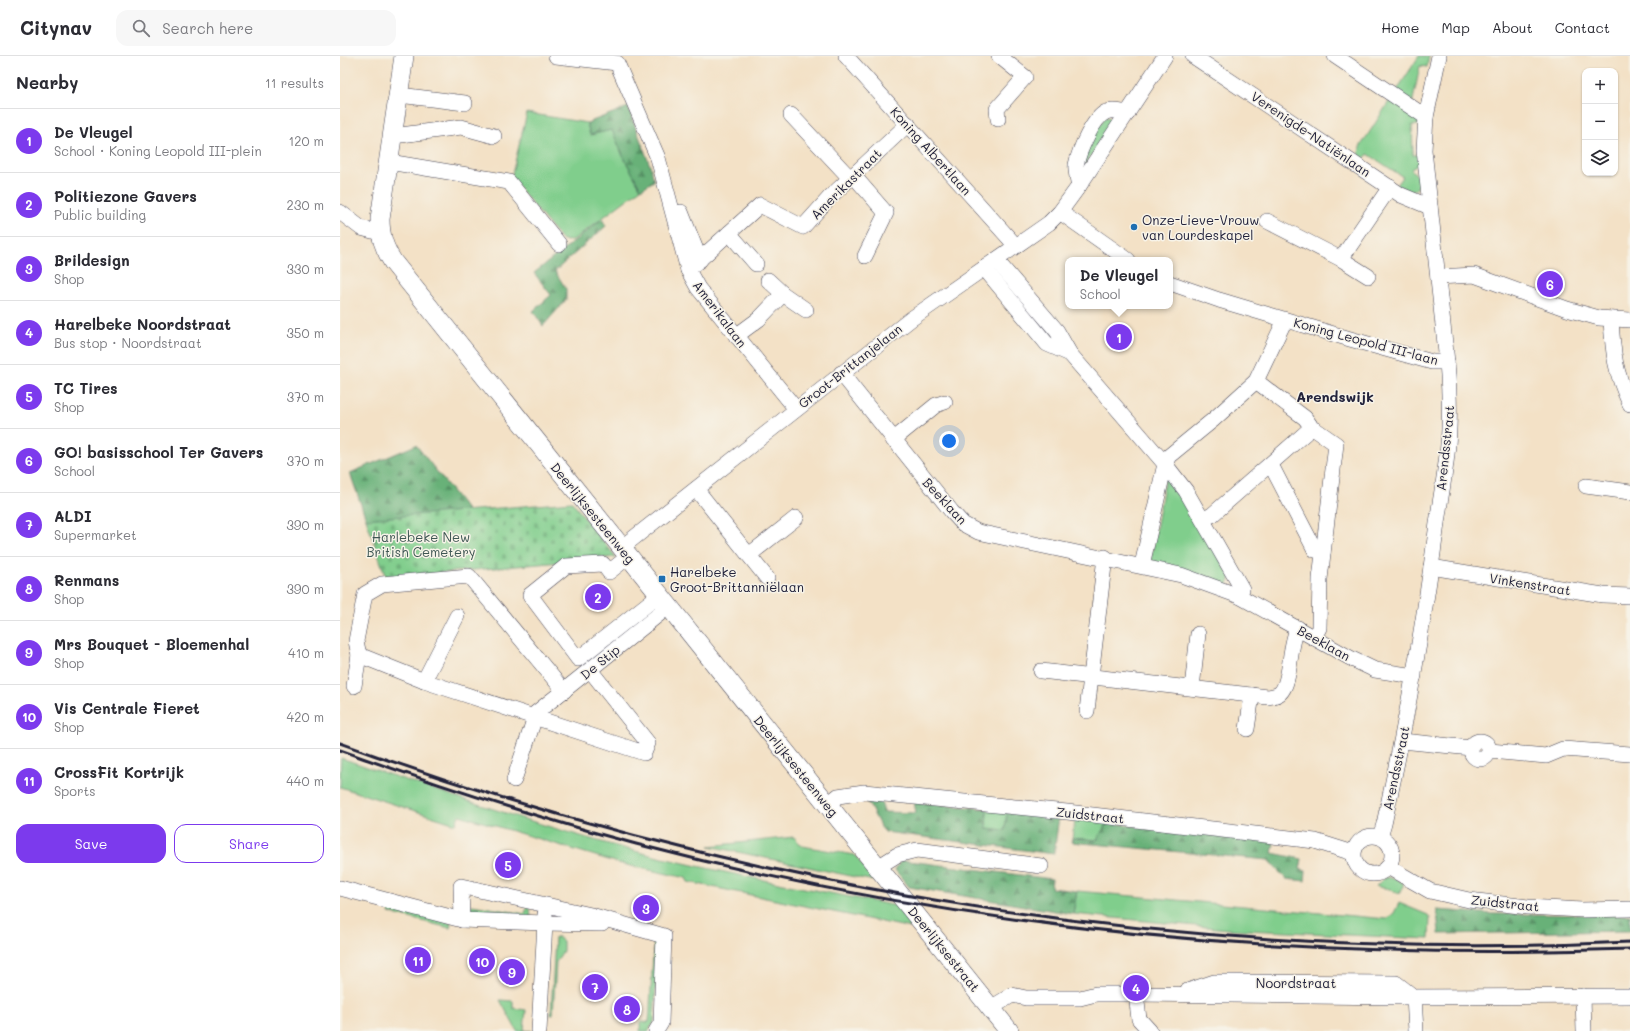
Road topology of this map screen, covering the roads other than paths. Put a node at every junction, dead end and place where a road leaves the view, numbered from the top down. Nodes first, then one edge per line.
1 (404, 56) edge
2 (556, 56) edge
3 (846, 56) edge
4 (999, 56) edge
5 (1165, 56) edge
6 (1193, 56) edge
7 (1439, 56) edge
8 (1337, 57) edge
9 (399, 95) junction
10 (465, 103) dead end
11 (1128, 113) junction
12 (791, 115) dead end
13 (1426, 117) junction
14 (998, 118) dead end
15 (908, 124) junction
16 (393, 133) junction
17 (494, 136) dead end
18 (658, 158) junction
19 (389, 162) junction
20 (852, 176) junction
21 (1079, 186) junction
22 (1390, 187) junction
23 (1430, 207) junction
24 (340, 212) edge
25 (1060, 212) junction
26 (1266, 221) dead end
27 (380, 233) junction
28 (729, 233) junction
29 (559, 244) dead end
30 (1016, 246) junction
31 (865, 256) dead end
32 (1124, 257) edge
33 (1341, 259) junction
34 (700, 260) junction
35 (756, 264) dead end
36 (990, 264) junction
37 (688, 270) junction
38 (1368, 276) dead end
39 (1438, 277) junction
40 (768, 280) dead end
41 (1173, 284) edge
42 (783, 294) junction
43 (806, 310) dead end
44 (1284, 320) junction
45 (1611, 320) junction
46 (1630, 320) edge
47 (736, 336) junction
48 (1447, 362) junction
49 (841, 373) junction
50 (1256, 381) junction
51 (945, 402) dead end
52 (1630, 404) edge
53 (796, 409) junction
54 (1310, 430) junction
55 (893, 440) junction
56 (1165, 464) junction
57 (1271, 465) junction
58 (1586, 486) dead end
59 (696, 489) junction
60 (1630, 492) edge
61 (796, 518) dead end
62 (1203, 520) junction
63 (624, 552) junction
64 (1324, 552) junction
65 (749, 556) junction
66 (1105, 557) junction
67 (1142, 566) junction
68 (1431, 567) junction
69 (766, 578) dead end
70 (1239, 596) junction
71 (1630, 596) edge
72 (663, 601) junction
73 (457, 616) dead end
74 (1298, 628) junction
75 (1198, 634) dead end
76 (1314, 638) junction
77 (359, 655) junction
78 (590, 670) junction
79 (1041, 671) dead end
80 (1091, 676) junction
81 (1414, 676) junction
82 (424, 681) junction
83 (354, 686) dead end
84 (1192, 688) junction
85 (564, 691) junction
86 (1252, 696) junction
87 (1087, 711) dead end
88 (534, 717) junction
89 (1247, 729) dead end
90 (1402, 741) junction
91 (1630, 754) edge
92 (514, 780) dead end
93 (828, 804) junction
94 (1380, 837) junction
95 (1353, 853) junction
96 (1041, 866) dead end
97 (878, 867) junction
98 (1388, 867) junction
99 (340, 888) edge
100 (545, 905) junction
101 (1630, 909) edge
102 (462, 920) junction
103 (545, 922) junction
104 (626, 925) junction
105 (1136, 994) junction
106 (1583, 996) junction
107 (1630, 996) edge
108 (1414, 997) junction
109 (991, 1008) junction
110 (539, 1031) edge
111 (656, 1031) edge
112 (1009, 1031) edge
113 (1150, 1031) edge
114 (1416, 1031) edge
115 (1584, 1031) edge

1 - 9 main road, Deerlijksesteenweg
2 - 18 street, Amerikalaan
3 - 15 street, Koning Albertlaan
4 - 14 street
5 - 11 street, Groot-Brittanjelaan
6 - 22 street, Verenigde-Natiënlaan
7 - 13 street, Arendsstraat
8 - 13 street
9 - 10 street
9 - 16 main road, Deerlijksesteenweg
11 - 21 street, Groot-Brittanjelaan
11 - 21 street
12 - 20 street
13 - 23 street, Arendsstraat
15 - 20 street, Amerikastraat
15 - 30 street, Koning Albertlaan
16 - 17 street
16 - 19 main road, Deerlijksesteenweg
18 - 34 street, Amerikalaan
18 - 37 street, Amerikalaan
19 - 27 main road, Deerlijksesteenweg
19 - 29 street
20 - 28 street, Amerikastraat
20 - 31 street
21 - 25 street, Groot-Brittanjelaan
22 - 23 street, Verenigde-Natiënlaan
22 - 33 street
23 - 39 street, Arendsstraat
24 - 27 street
25 - 30 street, Groot-Brittanjelaan
25 - 32 street
26 - 33 street
27 - 63 main road, Deerlijksesteenweg
28 - 34 street, Amerikastraat
28 - 35 street
30 - 36 street, Groot-Brittanjelaan
33 - 38 street
34 - 37 street, Amerikastraat
36 - 49 street, Groot-Brittanjelaan
36 - 56 street
37 - 47 street, Amerikalaan
39 - 45 street
39 - 48 street, Arendsstraat
40 - 42 street
41 - 44 street, Koning Leopold III-laan
42 - 43 street
42 - 47 street
44 - 48 street, Koning Leopold III-laan
44 - 50 street
45 - 46 street
45 - 52 street
47 - 53 street, Amerikalaan
48 - 68 street, Arendsstraat
49 - 53 street, Groot-Brittanjelaan
49 - 55 street, Beeklaan
50 - 54 street
50 - 56 street
51 - 55 street
53 - 59 street, Groot-Brittanjelaan
54 - 57 street
54 - 64 street
55 - 66 street, Beeklaan
56 - 62 street
56 - 67 street
57 - 62 street
57 - 64 street
58 - 60 street
59 - 63 street, Groot-Brittanjelaan
59 - 65 street
61 - 65 street
62 - 70 street
63 - 72 main road, Deerlijksesteenweg
63 - 72 street, Groot-Brittanjelaan
64 - 76 street
65 - 69 street
66 - 67 street, Beeklaan
66 - 80 street
67 - 70 street, Beeklaan
68 - 71 street, Vinkenstraat
68 - 81 street, Arendsstraat
70 - 74 street, Beeklaan
72 - 78 street, De Stip
72 - 93 main road, Deerlijksesteenweg
73 - 82 street
74 - 76 street, Beeklaan
74 - 86 street
75 - 84 street
76 - 81 street, Beeklaan
77 - 82 street
77 - 83 street
77 - 85 street
78 - 85 street, De Stip
78 - 88 street
79 - 80 street
80 - 84 street
80 - 87 street
81 - 90 street, Arendsstraat
82 - 88 street
84 - 86 street
85 - 88 street, De Stip
86 - 89 street
88 - 92 street
90 - 91 street
90 - 94 street, Arendsstraat
93 - 95 street, Zuidstraat
93 - 97 main road, Deerlijksesteenweg
94 - 95 street
94 - 98 street
95 - 98 street
96 - 97 street
97 - 109 main road, Deerlijksestraat
98 - 101 street, Zuidstraat
99 - 102 street
100 - 102 street
100 - 103 street
100 - 104 street
102 - 103 street
103 - 104 street
103 - 110 street
104 - 111 street
105 - 108 street, Noordstraat
105 - 109 street, Noordstraat
105 - 113 street
106 - 107 street
106 - 108 street
106 - 115 street
108 - 114 street
109 - 112 main road, Deerlijksestraat

